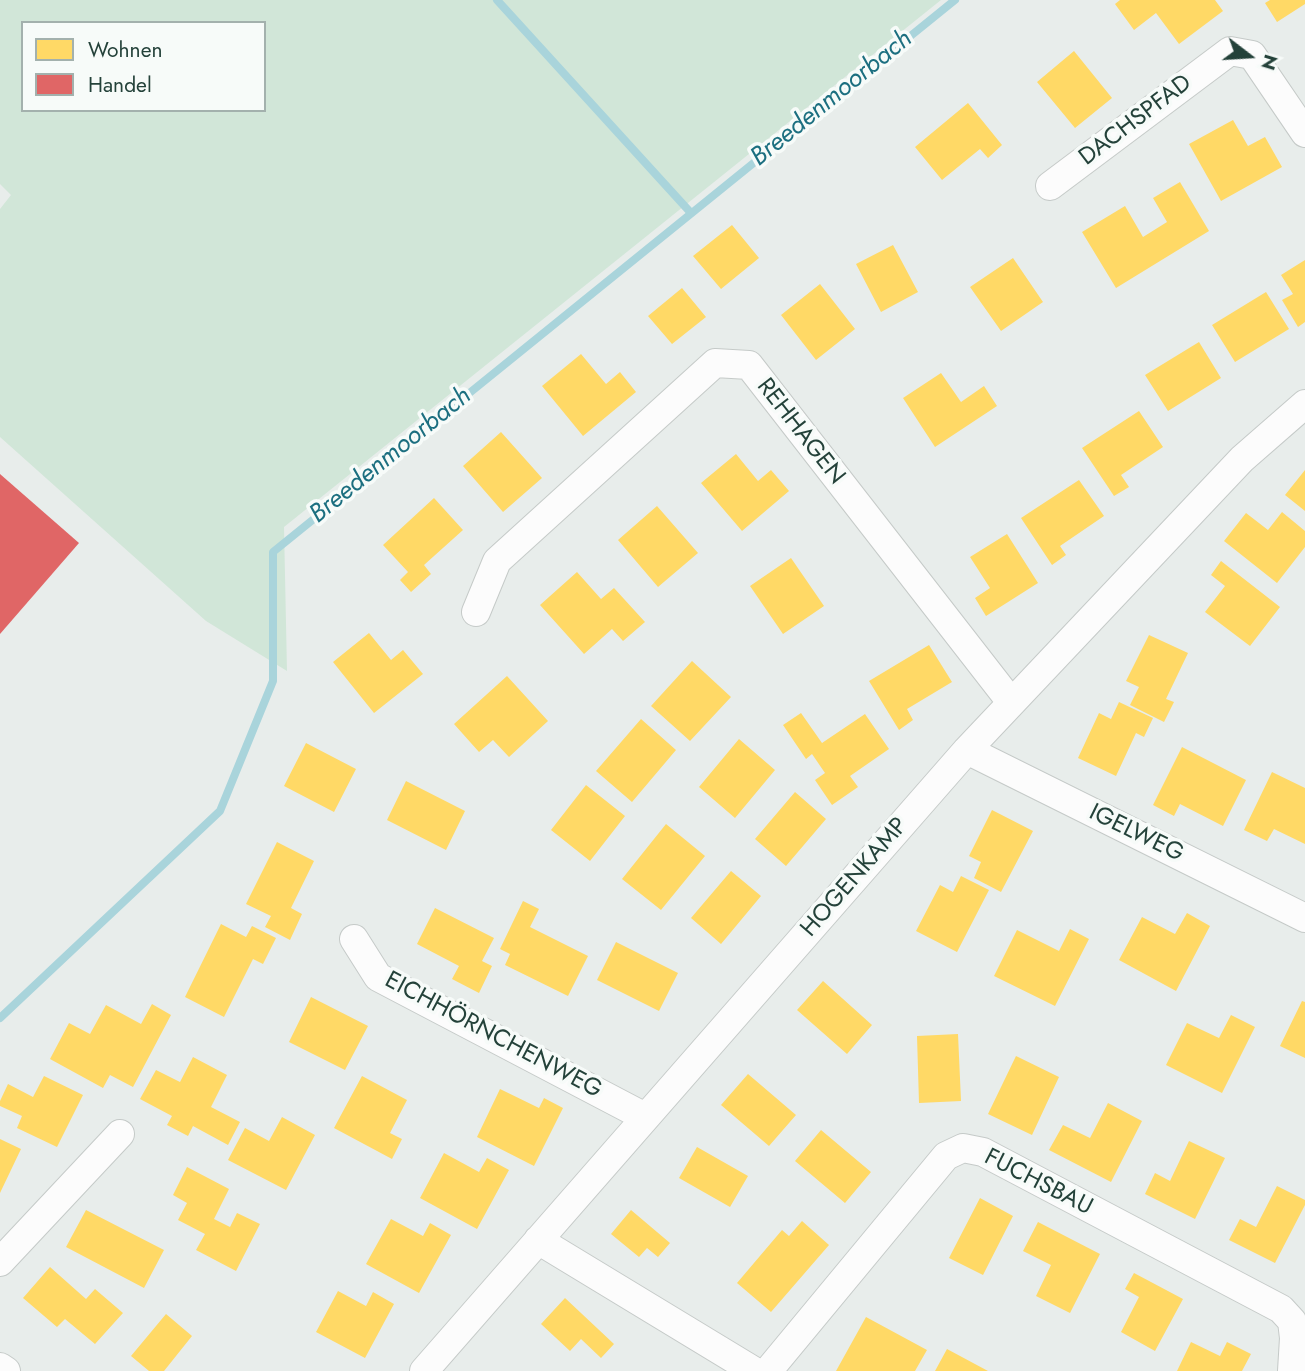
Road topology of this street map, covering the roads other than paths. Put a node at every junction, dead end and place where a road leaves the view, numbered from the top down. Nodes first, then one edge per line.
1 (1305, 133) edge
2 (1050, 186) dead end
3 (1305, 404) edge
4 (476, 612) dead end
5 (1011, 702) junction
6 (967, 750) junction
7 (1305, 918) edge
8 (354, 939) dead end
9 (645, 1117) junction
10 (120, 1134) dead end
11 (538, 1240) junction
12 (0, 1262) edge
13 (0, 1367) edge
14 (6, 1371) edge
15 (424, 1371) edge
16 (754, 1371) edge
17 (768, 1371) edge
18 (1292, 1371) edge

1 - 2 street, DACHSPFAD
3 - 5 street, HOGENKAMP
4 - 5 street, REHHAGEN
5 - 6 street, HOGENKAMP
6 - 7 street, IGELWEG
6 - 9 street, HOGENKAMP
8 - 9 street, EICHHÖRNCHENWEG
9 - 11 street, HOGENKAMP
10 - 12 street
11 - 15 street, HOGENKAMP
11 - 16 street
13 - 14 street
17 - 18 street, FUCHSBAU

